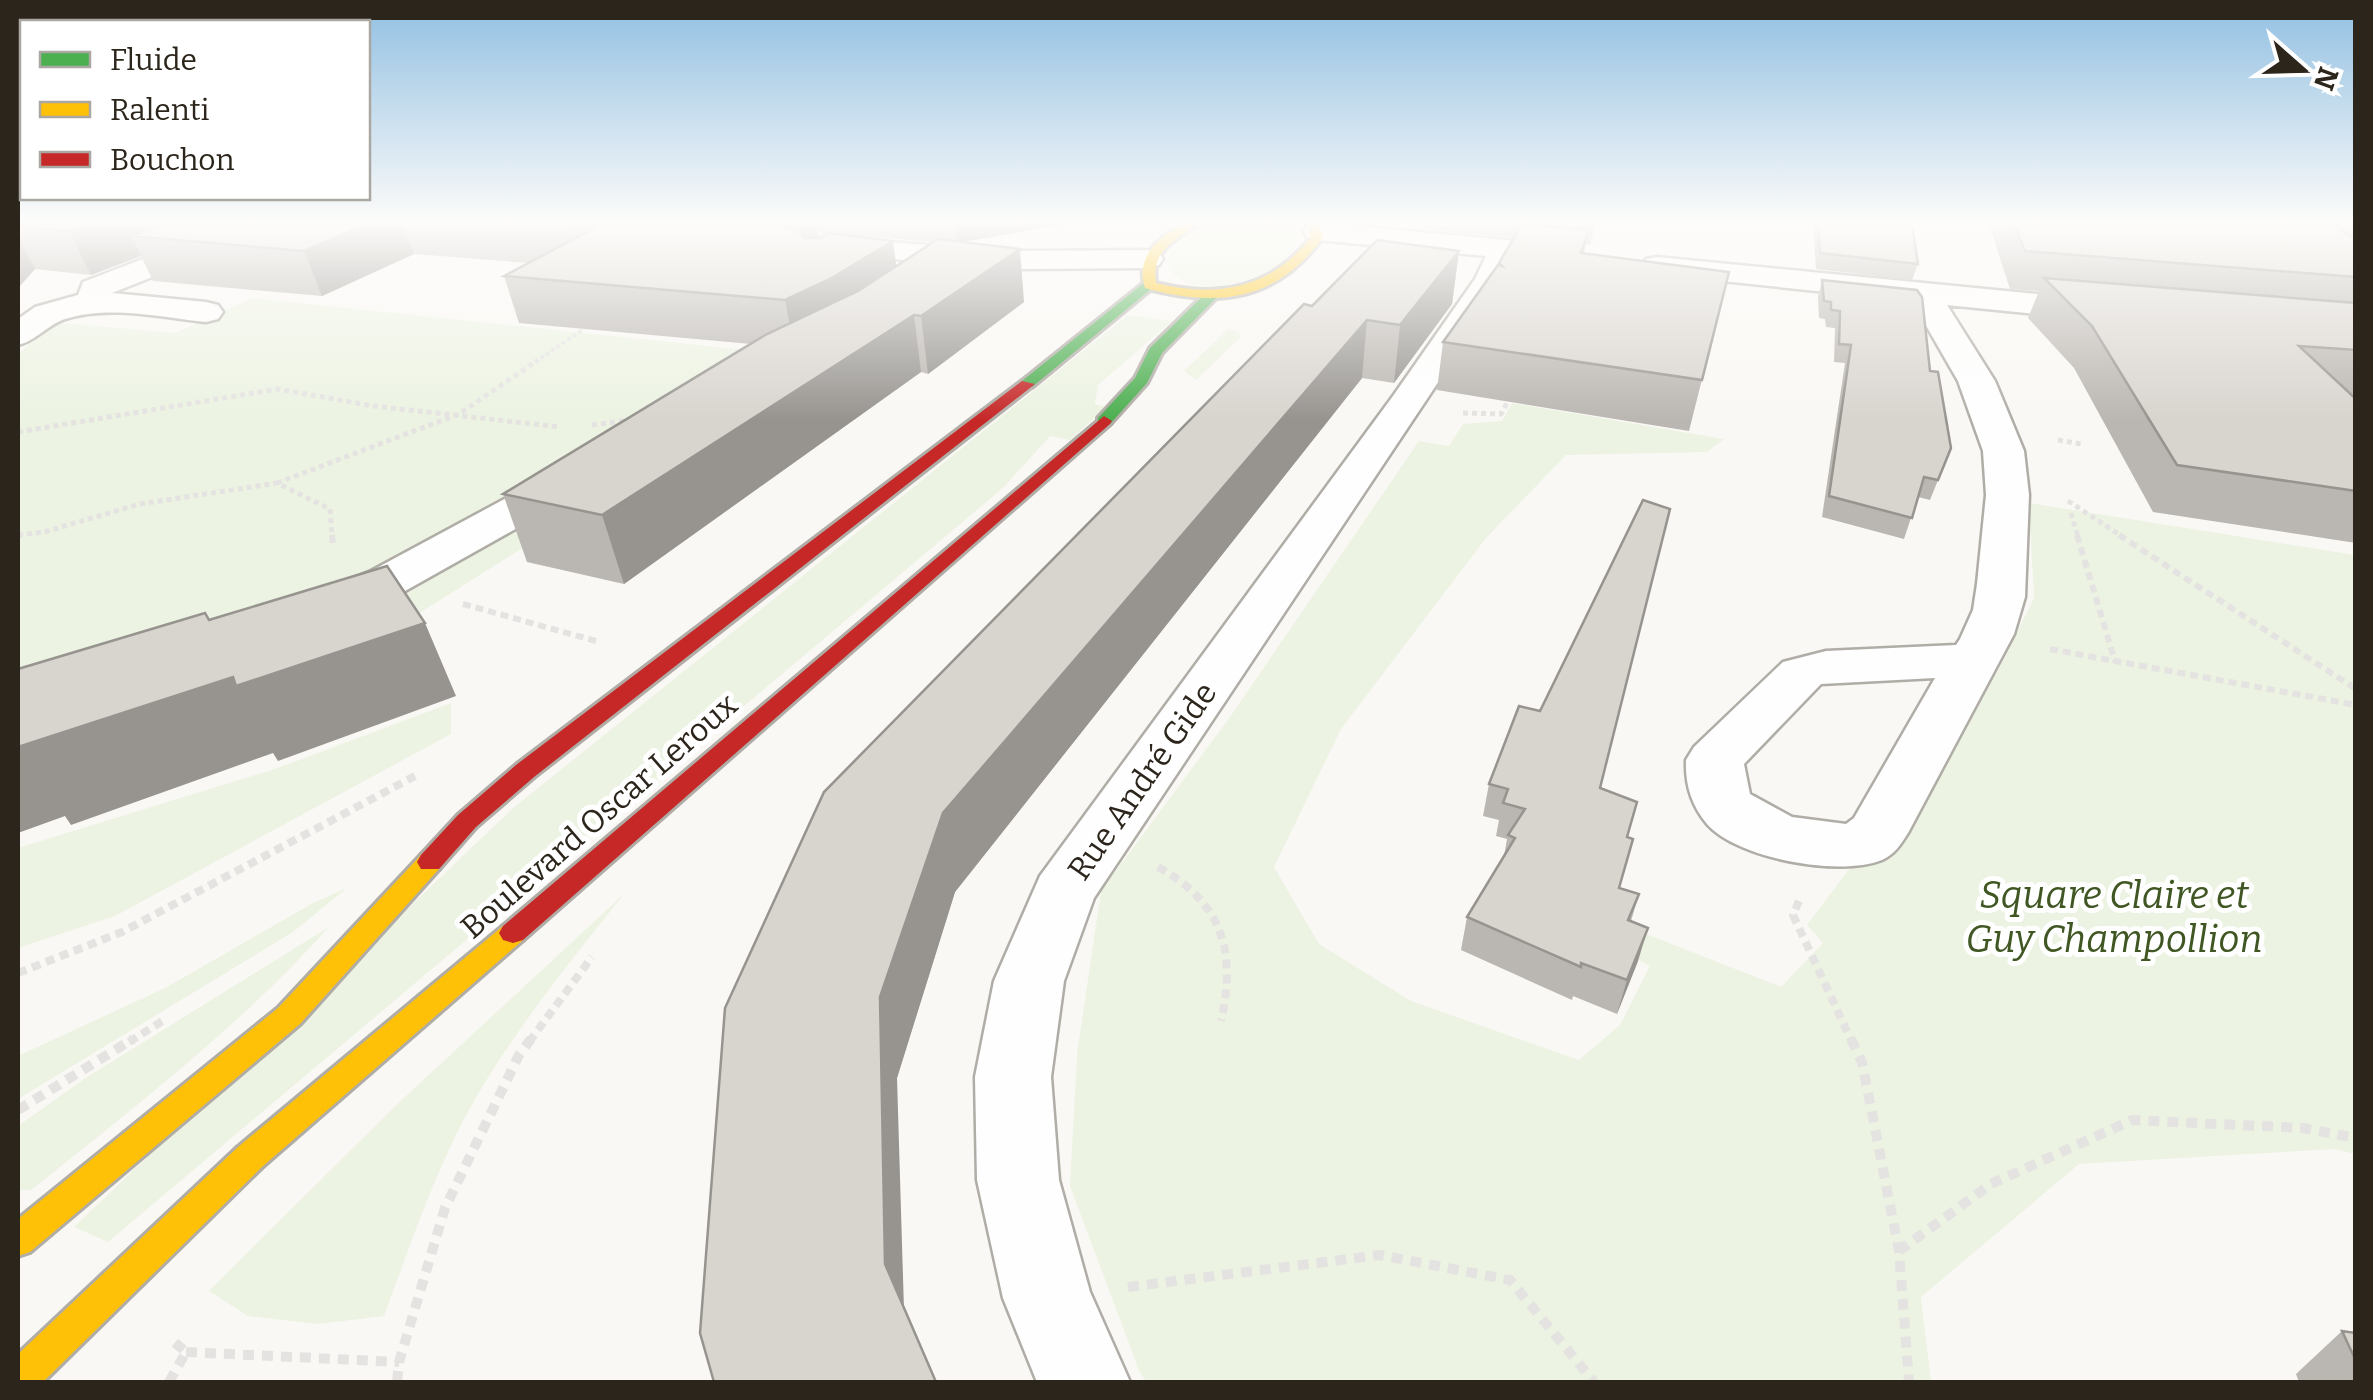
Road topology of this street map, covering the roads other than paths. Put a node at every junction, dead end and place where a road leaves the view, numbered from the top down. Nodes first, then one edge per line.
1 (94, 289) edge
2 (926, 289) edge
3 (1129, 289) edge
4 (1170, 289) edge
5 (1240, 289) edge
6 (1483, 289) edge
7 (1881, 289) edge
8 (1925, 294) junction
9 (1212, 295) junction
10 (918, 296) edge
11 (94, 301) junction
12 (206, 312) dead end
13 (2134, 313) edge
14 (18, 335) edge
15 (598, 443) edge
16 (298, 621) edge
17 (1971, 660) junction
18 (18, 1240) edge
19 (18, 1380) edge
20 (1083, 1382) edge

1 - 11 street
2 - 10 street
3 - 18 main road
4 - 9 main road
5 - 9 main road
6 - 20 street, Rue André Gide
7 - 8 street
8 - 13 street
8 - 17 street
9 - 19 main road, Boulevard Oscar Leroux
11 - 12 street
11 - 14 street
15 - 16 street
17 - 17 street

